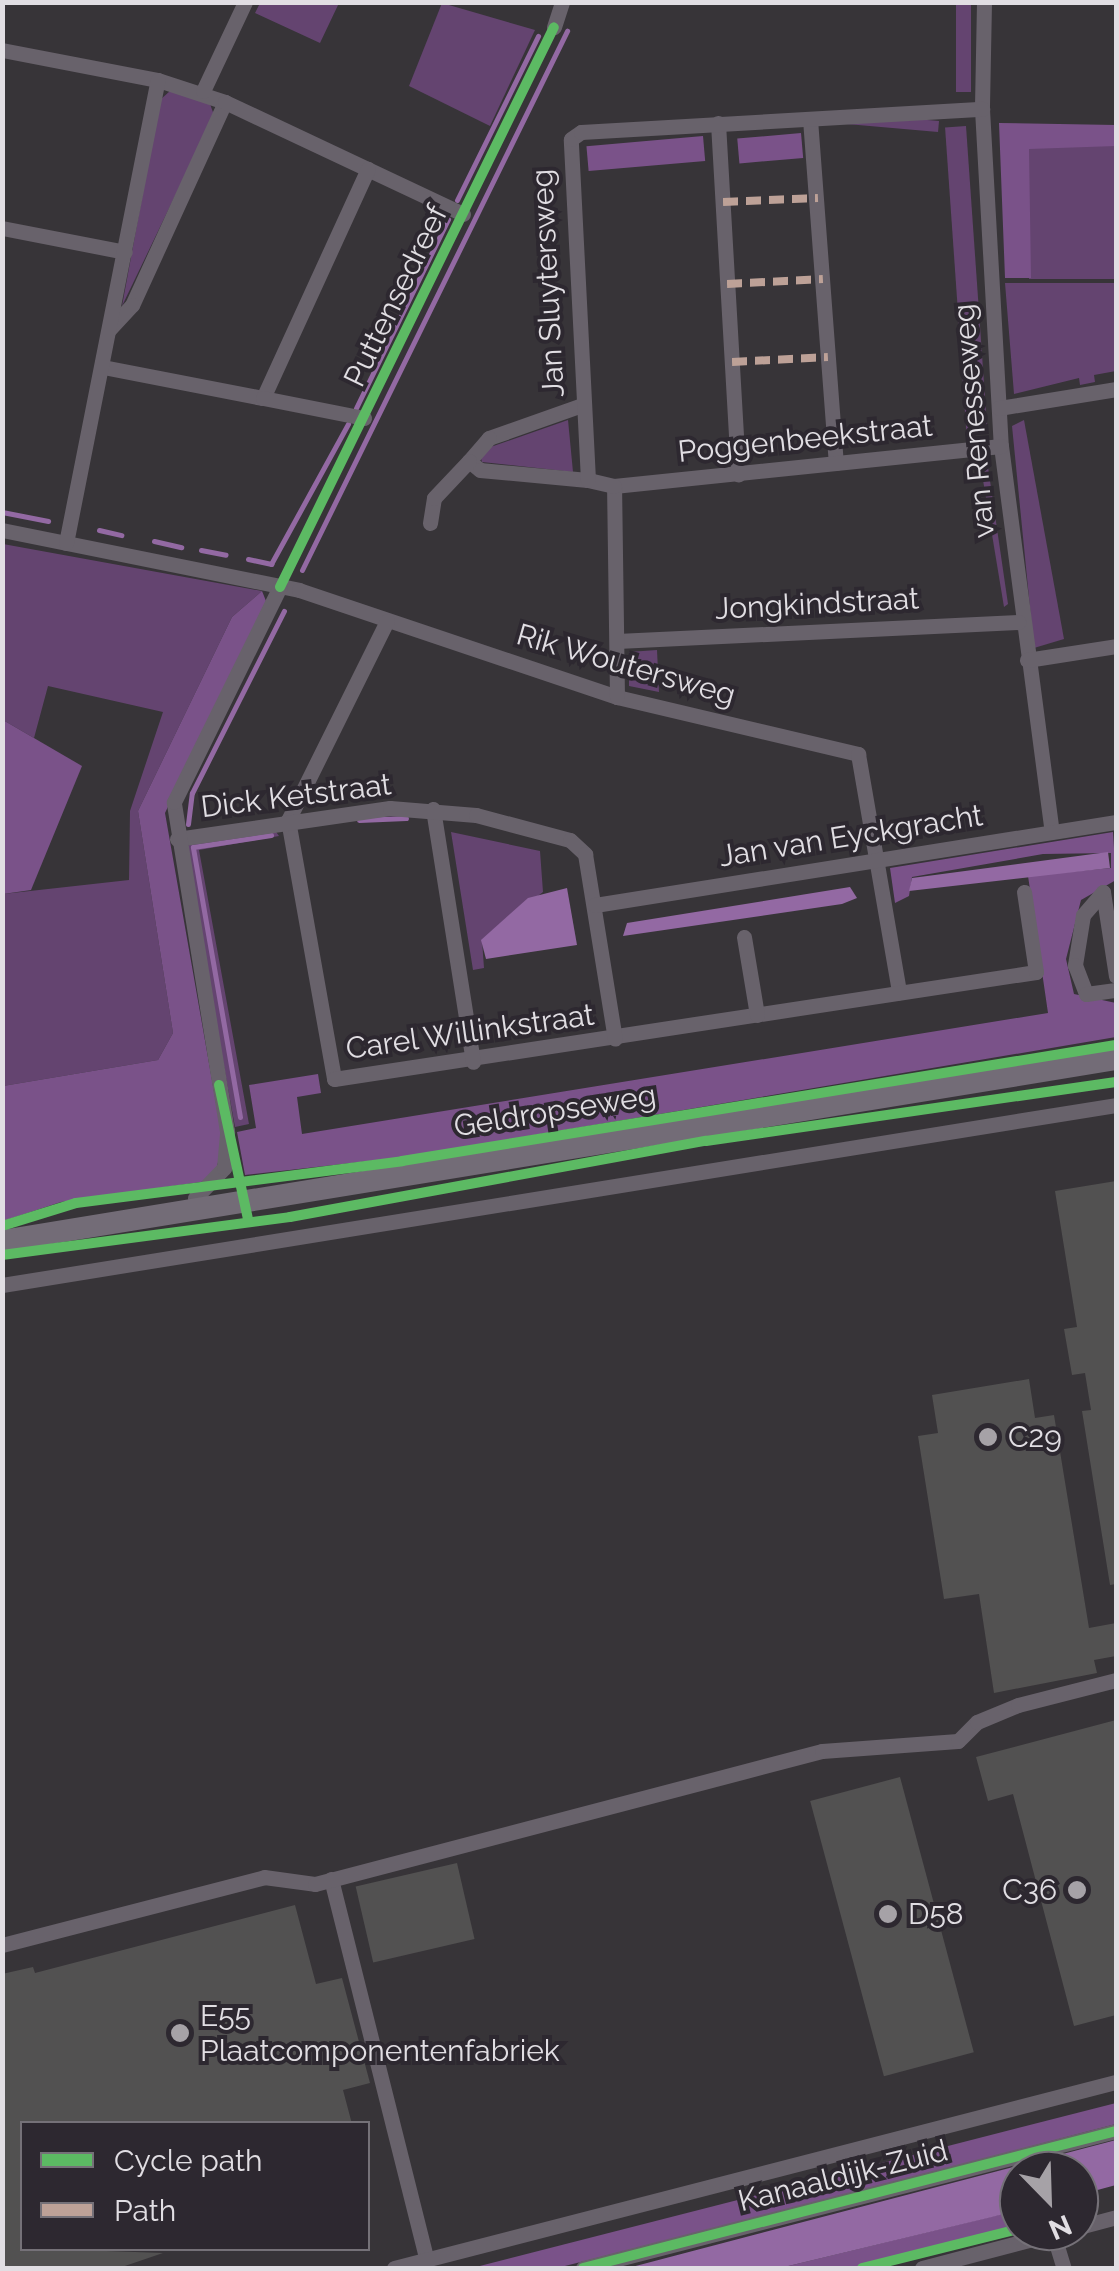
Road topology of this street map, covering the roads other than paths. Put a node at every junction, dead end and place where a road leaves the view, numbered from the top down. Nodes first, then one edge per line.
1 (245, 2) edge
2 (562, 2) edge
3 (984, 2) edge
4 (554, 27) dead end
5 (2, 50) edge
6 (158, 80) junction
7 (203, 91) junction
8 (226, 102) junction
9 (982, 109) junction
10 (810, 119) junction
11 (718, 123) junction
12 (368, 169) junction
13 (463, 214) dead end
14 (2, 228) edge
15 (125, 252) junction
16 (109, 330) junction
17 (103, 368) junction
18 (1116, 389) edge
19 (263, 398) junction
20 (582, 405) junction
21 (999, 408) junction
22 (364, 418) dead end
23 (1001, 446) junction
24 (469, 461) junction
25 (836, 464) junction
26 (738, 474) junction
27 (588, 480) junction
28 (614, 486) junction
29 (430, 523) dead end
30 (2, 530) edge
31 (66, 543) junction
32 (280, 587) junction
33 (388, 621) junction
34 (1019, 622) junction
35 (618, 642) junction
36 (1116, 646) edge
37 (1027, 660) junction
38 (617, 697) junction
39 (433, 809) junction
40 (288, 820) junction
41 (1116, 822) edge
42 (1052, 832) junction
43 (177, 840) junction
44 (877, 858) junction
45 (1110, 890) edge
46 (1024, 892) dead end
47 (594, 906) junction
48 (744, 937) dead end
49 (1116, 976) edge
50 (1116, 990) edge
51 (899, 992) junction
52 (757, 1015) junction
53 (615, 1039) junction
54 (1116, 1058) edge
55 (473, 1062) junction
56 (1116, 1105) edge
57 (416, 1174) junction
58 (195, 1198) junction
59 (80, 1227) junction
60 (2, 1241) edge
61 (2, 1285) edge
62 (1116, 1680) edge
63 (331, 1880) junction
64 (2, 1945) edge
65 (1116, 2082) edge
66 (1116, 2131) edge
67 (999, 2248) edge
68 (427, 2260) junction
69 (394, 2268) edge
70 (582, 2268) edge
71 (922, 2268) edge

1 - 7 street
2 - 4 street
3 - 9 street, van Renesseweg
5 - 6 street
6 - 7 street
6 - 15 street
7 - 8 street
8 - 12 street
8 - 16 street
9 - 10 street, Jan Sluytersweg
9 - 21 street, van Renesseweg
10 - 11 street, Jan Sluytersweg
10 - 25 street
11 - 20 street, Jan Sluytersweg
11 - 26 street
12 - 13 street
12 - 19 street
14 - 15 street
15 - 16 street
16 - 17 street
17 - 19 street
17 - 31 street
18 - 21 street
19 - 22 street
20 - 24 street
20 - 27 street, Jan Sluytersweg
21 - 23 street, van Renesseweg
23 - 25 street, Poggenbeekstraat
23 - 34 street, van Renesseweg
24 - 27 street
24 - 29 street
25 - 26 street, Poggenbeekstraat
26 - 28 street, Poggenbeekstraat
27 - 28 street
28 - 35 street
30 - 31 street, Rik Woutersweg
31 - 32 street, Rik Woutersweg
32 - 33 street, Rik Woutersweg
32 - 43 street
33 - 38 street, Rik Woutersweg
33 - 40 street
34 - 35 street, Jongkindstraat
34 - 37 street, van Renesseweg
35 - 38 street
36 - 37 street
37 - 42 street, van Renesseweg
38 - 44 street, Rik Woutersweg
39 - 40 street, Dick Ketstraat
39 - 47 street, Dick Ketstraat
39 - 55 street
40 - 43 street, Dick Ketstraat
40 - 55 street, Carel Willinkstraat
41 - 42 street, Jan van Eyckgracht
42 - 44 street, Jan van Eyckgracht
43 - 58 street
44 - 47 street, Jan van Eyckgracht
44 - 51 street
45 - 49 street
45 - 50 street
46 - 51 street, Carel Willinkstraat
47 - 53 street, Dick Ketstraat
48 - 52 street
51 - 52 street, Carel Willinkstraat
52 - 53 street, Carel Willinkstraat
53 - 55 street, Carel Willinkstraat
54 - 57 main road, Geldropseweg
56 - 61 street
57 - 58 main road, Geldropseweg
57 - 59 main road, Geldropseweg
58 - 59 main road, Geldropseweg
59 - 60 main road, Geldropseweg
62 - 63 street
63 - 64 street
63 - 68 street
65 - 68 street
66 - 70 street, Kanaaldijk-Zuid
67 - 71 street
68 - 69 street

